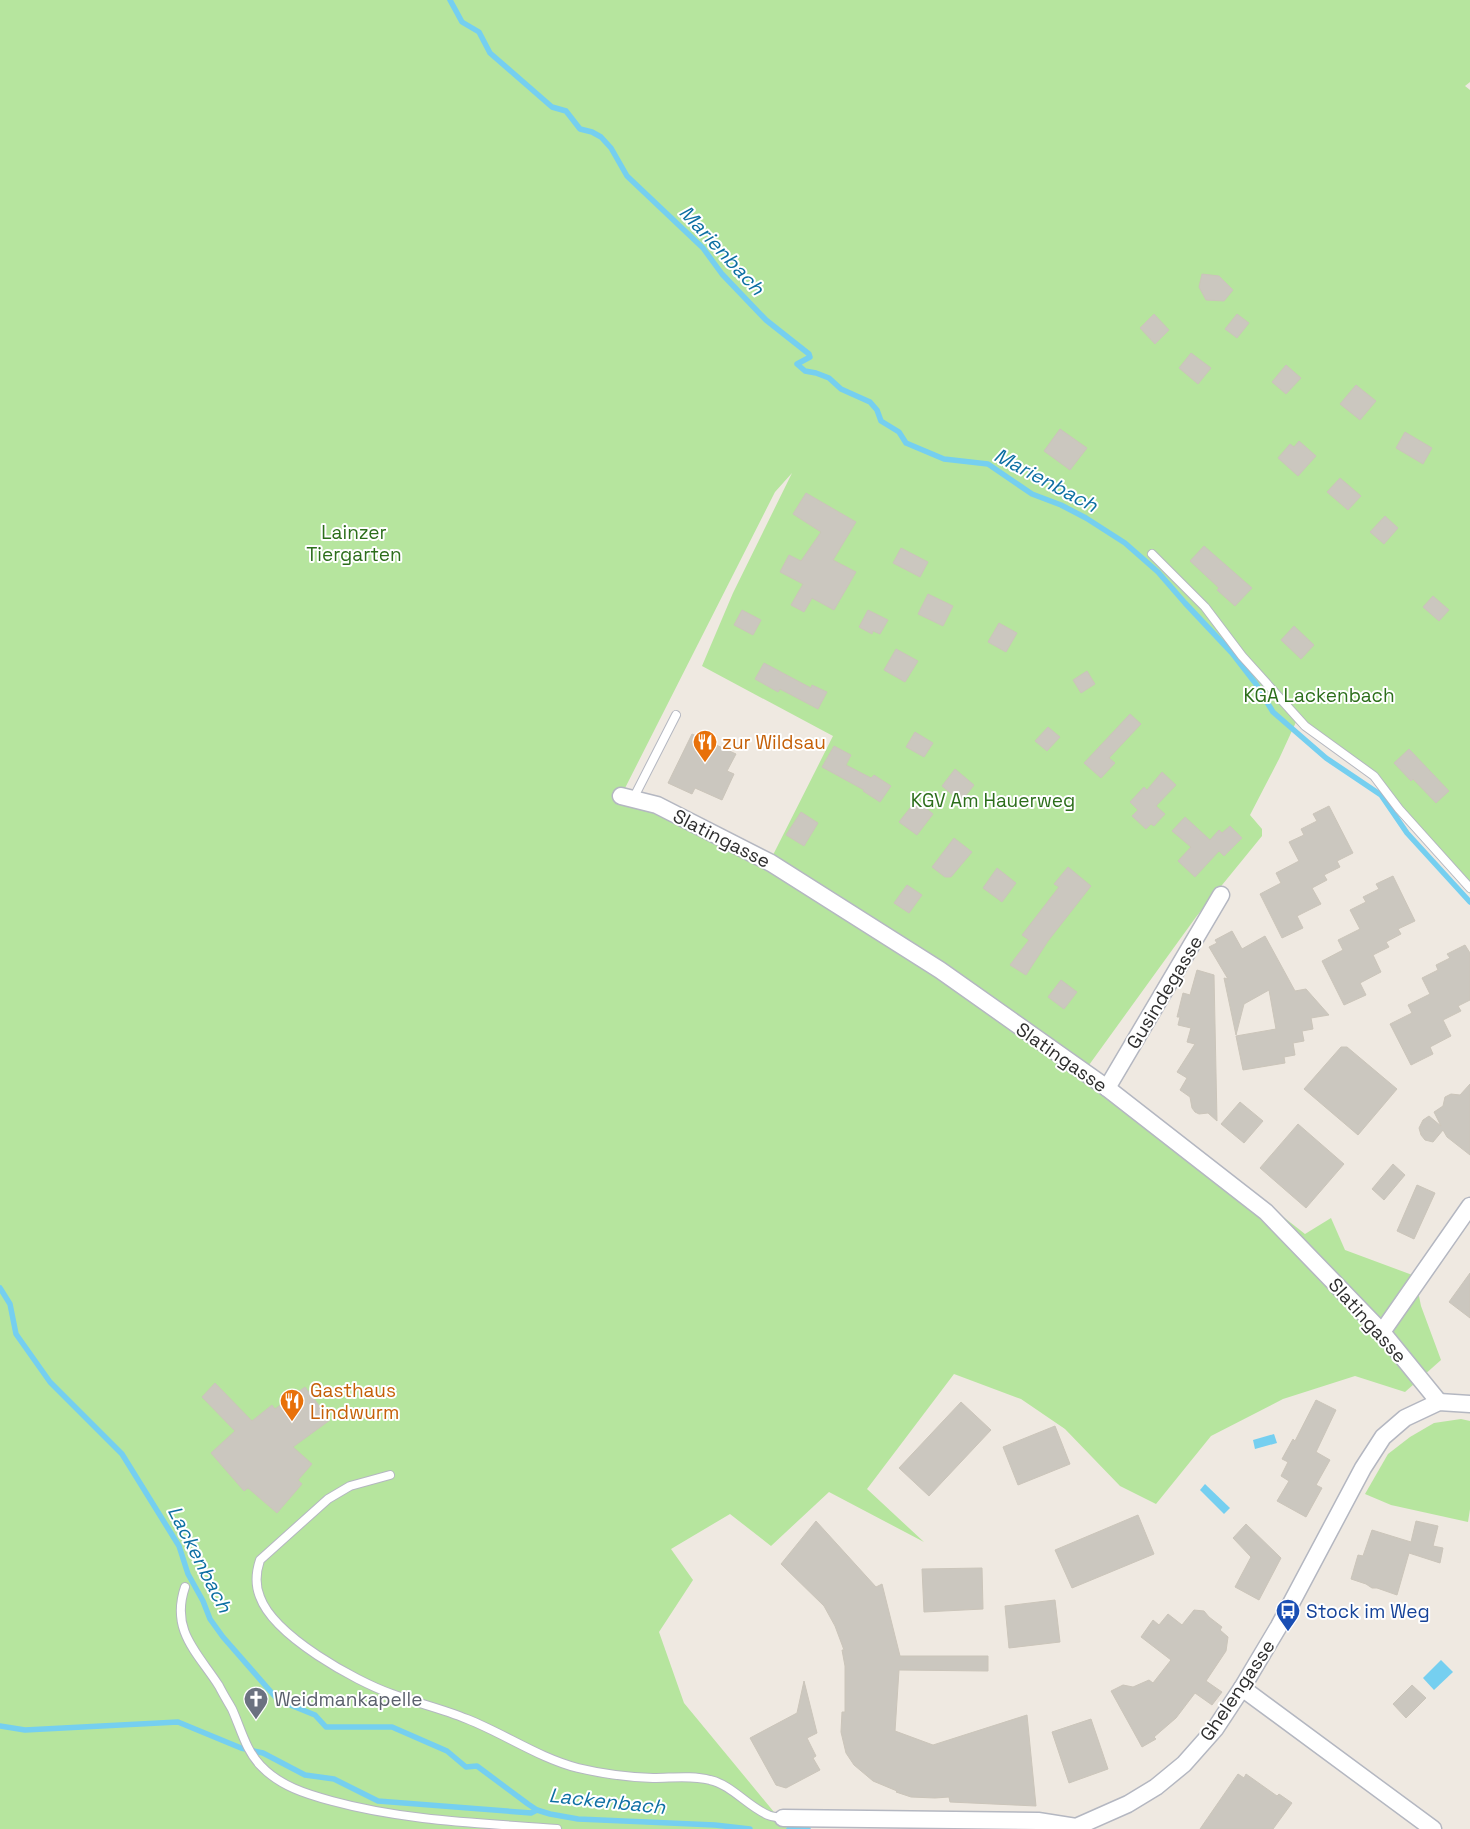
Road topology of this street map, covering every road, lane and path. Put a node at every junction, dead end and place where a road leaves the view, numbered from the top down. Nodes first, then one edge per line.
1 (1152, 554) dead end
2 (676, 715) dead end
3 (627, 798) joint
4 (1470, 888) edge
5 (1220, 896) dead end
6 (1106, 1088) junction
7 (1470, 1206) edge
8 (1382, 1332) junction
9 (1440, 1402) junction
10 (1470, 1404) edge
11 (390, 1474) dead end
12 (185, 1588) dead end
13 (1242, 1688) junction
14 (783, 1818) joint
15 (827, 1824) edge
16 (1076, 1828) edge
17 (557, 1829) edge
18 (1433, 1829) edge

1 - 4 lane
2 - 3 lane
3 - 6 street, Slatingasse
5 - 6 street, Gusindegasse
6 - 8 street, Slatingasse
7 - 8 street
8 - 9 street, Slatingasse
9 - 10 street, Ghelengasse
9 - 13 street, Ghelengasse
11 - 14 lane
12 - 17 lane
13 - 16 street, Ghelengasse
13 - 18 street
14 - 15 street, Ghelengasse
15 - 16 street, Ghelengasse

